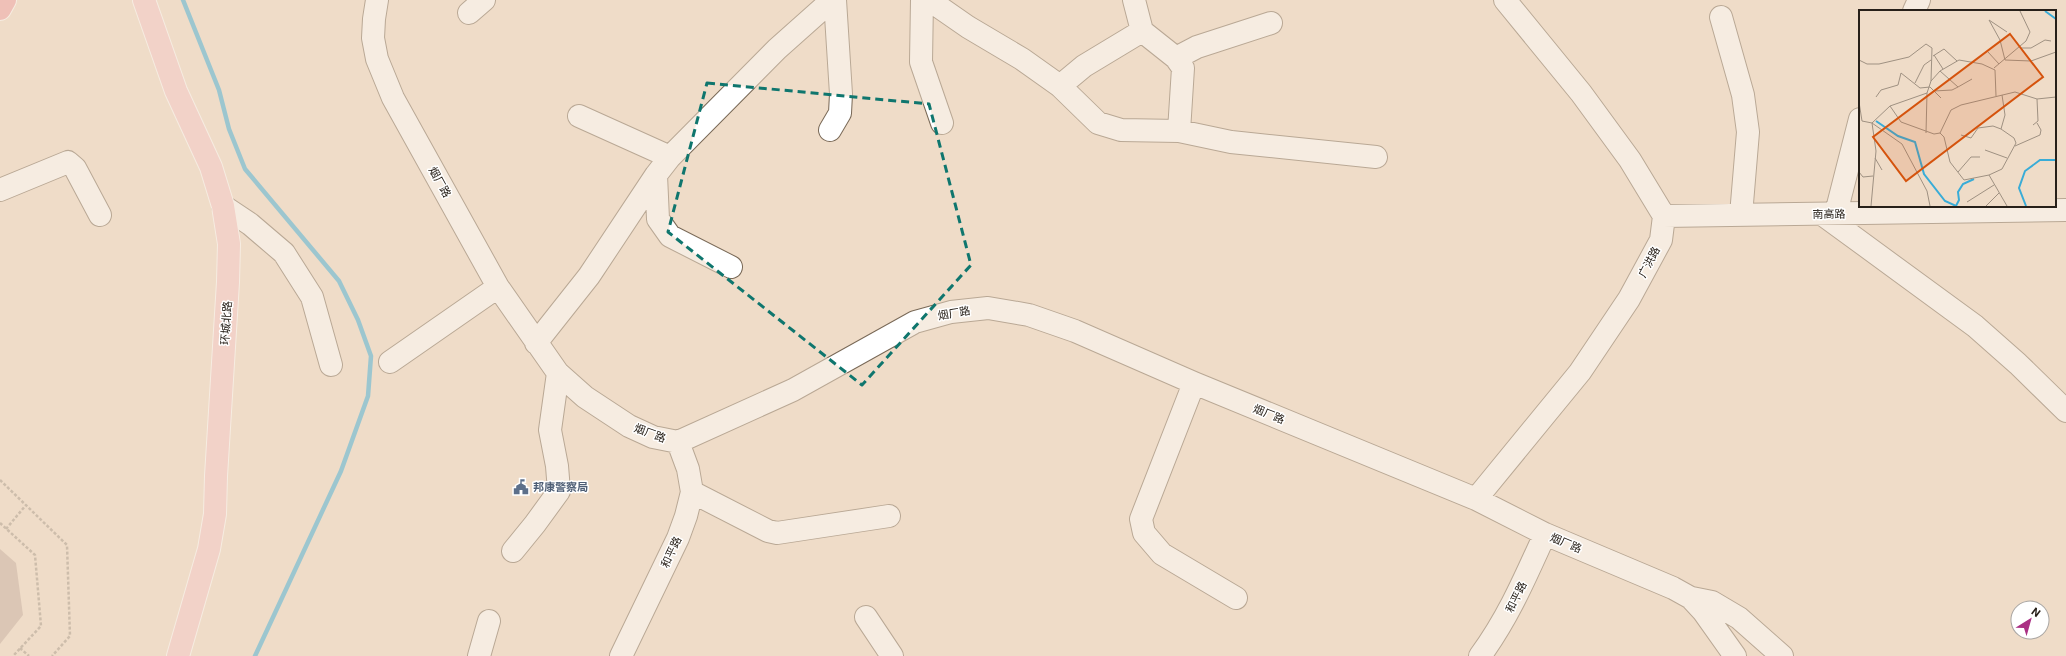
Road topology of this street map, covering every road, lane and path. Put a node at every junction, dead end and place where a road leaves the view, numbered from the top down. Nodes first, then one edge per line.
1 (5, 0) edge
2 (144, 0) edge
3 (377, 0) edge
4 (834, 0) edge
5 (922, 0) edge
6 (928, 0) edge
7 (1134, 0) edge
8 (1505, 0) edge
9 (1919, 0) edge
10 (0, 9) edge
11 (1914, 10) edge
12 (1721, 17) dead end
13 (1271, 23) dead end
14 (1142, 31) junction
15 (1176, 58) junction
16 (1060, 86) junction
17 (579, 116) dead end
18 (1859, 122) edge
19 (942, 123) dead end
20 (830, 130) dead end
21 (1179, 131) junction
22 (670, 157) junction
23 (1376, 157) dead end
24 (656, 175) junction
25 (0, 190) edge
26 (223, 206) junction
27 (2066, 210) edge
28 (1829, 214) junction
29 (100, 215) dead end
30 (1741, 215) junction
31 (1664, 216) junction
32 (731, 268) dead end
33 (498, 287) junction
34 (536, 343) junction
35 (390, 362) dead end
36 (331, 365) dead end
37 (558, 373) junction
38 (1194, 382) junction
39 (2066, 411) edge
40 (678, 442) junction
41 (0, 480) edge
42 (692, 492) junction
43 (1476, 499) junction
44 (26, 505) junction
45 (889, 516) dead end
46 (0, 523) edge
47 (6, 529) junction
48 (1544, 534) junction
49 (513, 551) dead end
50 (1236, 598) dead end
51 (1691, 598) junction
52 (866, 617) dead end
53 (489, 621) dead end
54 (20, 648) junction
55 (13, 656) edge
56 (29, 656) edge
57 (52, 656) edge
58 (178, 656) edge
59 (479, 656) edge
60 (621, 656) edge
61 (892, 656) edge
62 (1480, 656) edge
63 (1735, 656) edge
64 (1782, 656) edge

1 - 10 highway
2 - 26 main road, 环城北路
3 - 33 street, 烟厂路
4 - 20 street
4 - 22 street
5 - 19 street
6 - 16 street
7 - 14 street
8 - 31 street
9 - 11 street
12 - 30 street
13 - 15 street
14 - 15 street
14 - 16 street
15 - 21 street
16 - 21 street
17 - 22 street
18 - 28 street
21 - 23 street
22 - 24 street
24 - 32 street
24 - 34 street
25 - 29 street
26 - 36 street
26 - 58 main road, 环城北路
27 - 28 street, 南高路
28 - 30 street, 南高路
28 - 39 street
30 - 31 street, 南高路
31 - 43 street, 广洪路
33 - 34 street, 烟厂路
33 - 35 street
34 - 37 street, 烟厂路
37 - 40 street, 烟厂路
37 - 49 street
38 - 40 street, 烟厂路
38 - 43 street, 烟厂路
38 - 50 street
40 - 42 street, 和平路
41 - 44 path
42 - 45 street
42 - 60 street, 和平路
43 - 48 street, 烟厂路
44 - 47 path
44 - 57 path
46 - 47 path
47 - 54 path
48 - 51 street, 烟厂路
48 - 62 street, 和平路
51 - 63 street, 烟厂路
51 - 64 street
52 - 61 street
53 - 59 street
54 - 55 path
54 - 56 path

